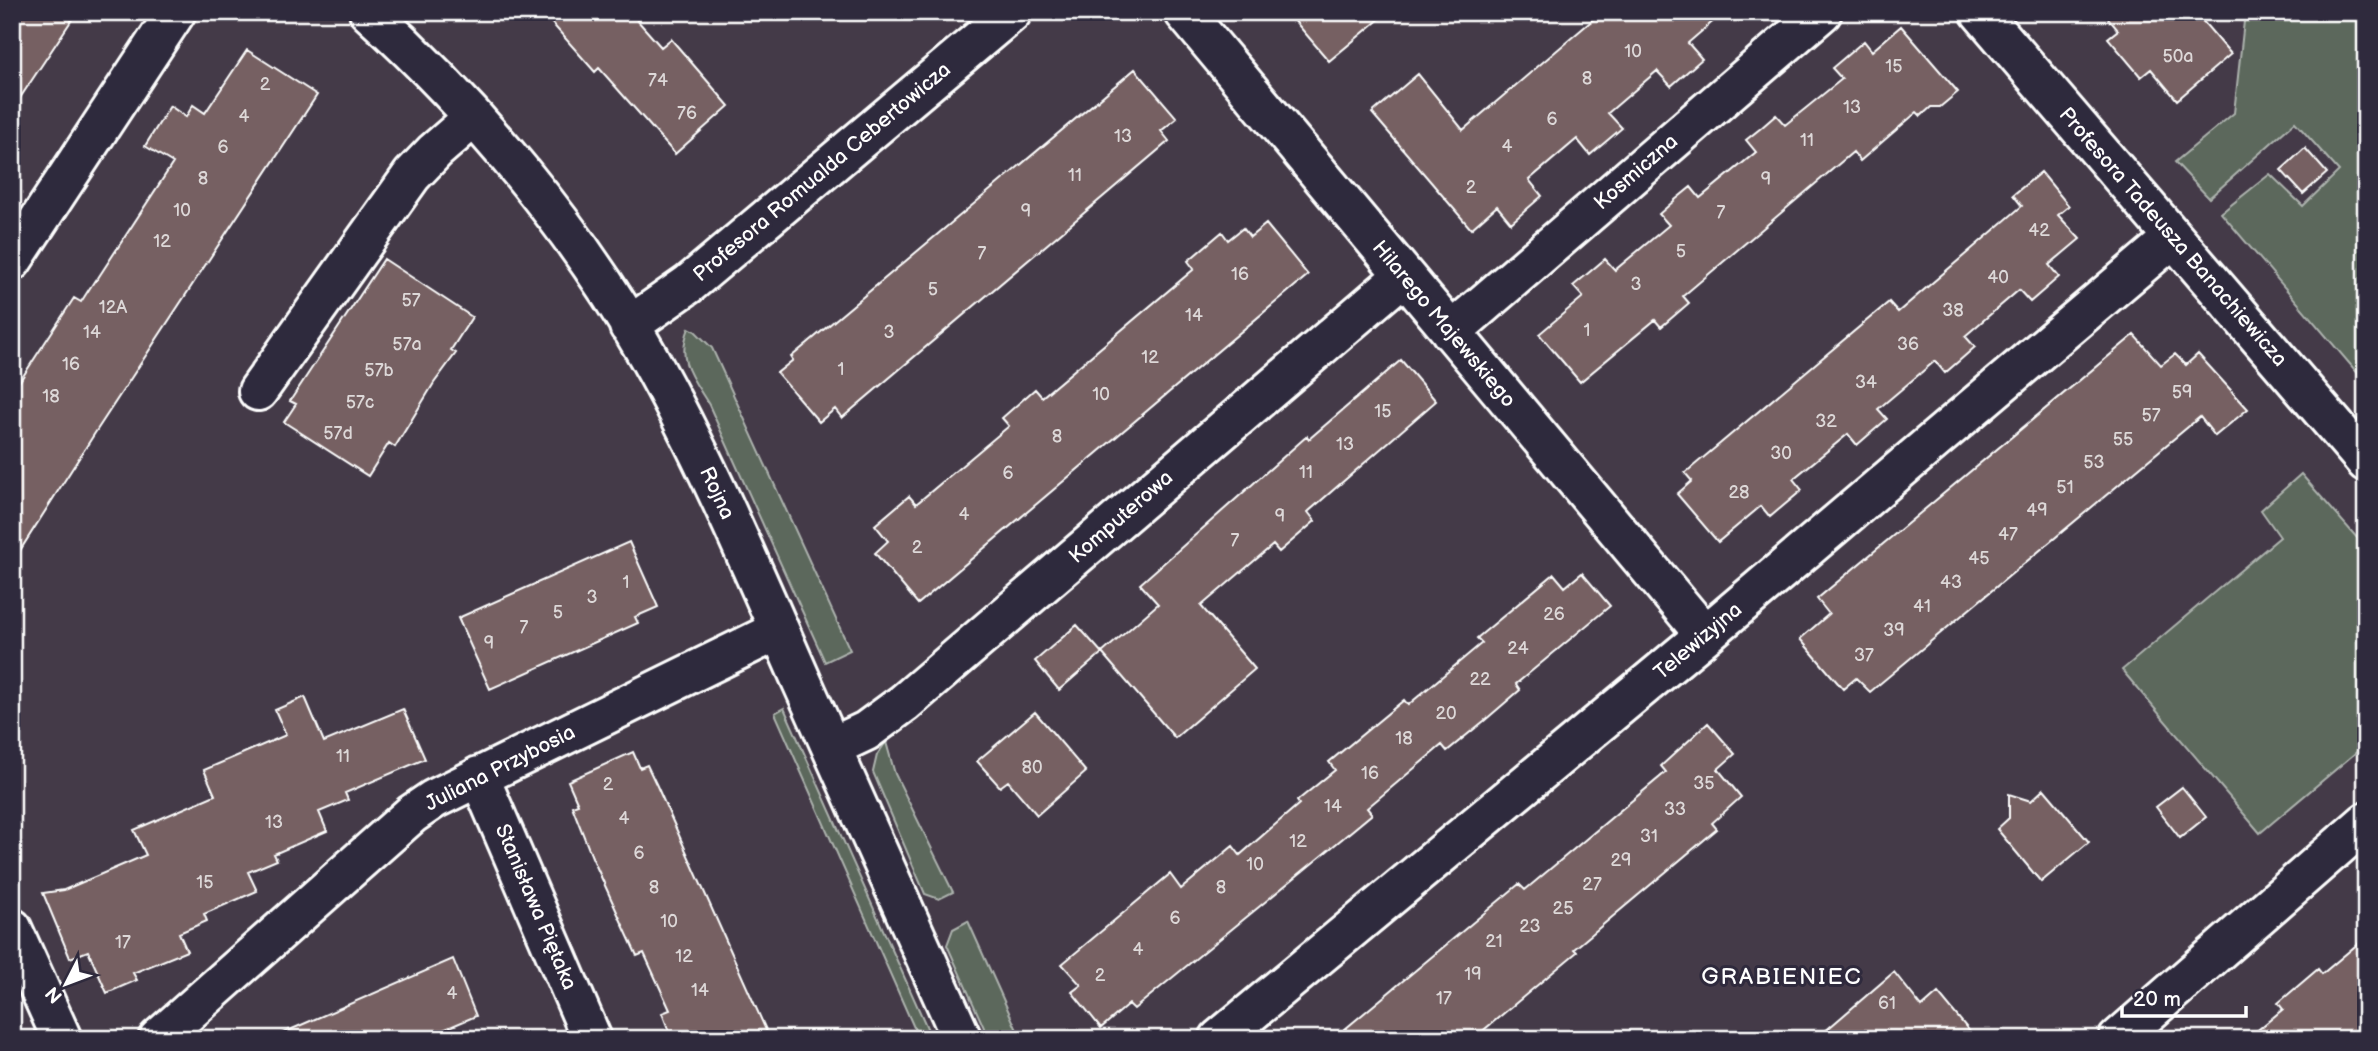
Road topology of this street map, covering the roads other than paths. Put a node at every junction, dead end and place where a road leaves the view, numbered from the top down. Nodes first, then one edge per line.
1 (176, 12) edge
2 (369, 12) edge
3 (1012, 12) edge
4 (1184, 12) edge
5 (1822, 12) edge
6 (1980, 12) edge
7 (473, 117) junction
8 (2174, 238) junction
9 (12, 261) edge
10 (1403, 276) junction
11 (629, 326) junction
12 (1451, 332) junction
13 (258, 391) dead end
14 (2366, 462) edge
15 (779, 630) junction
16 (1705, 635) junction
17 (832, 747) junction
18 (480, 776) junction
19 (2366, 822) edge
20 (12, 928) edge
21 (62, 1039) edge
22 (158, 1039) edge
23 (592, 1039) edge
24 (961, 1039) edge
25 (1219, 1039) edge
26 (2118, 1039) edge

1 - 9 street
2 - 7 street, Rojna
3 - 11 street, Profesora Romualda Cebertowicza
4 - 10 street, Hilarego Majewskiego
5 - 12 street, Kosmiczna
6 - 8 street, Profesora Tadeusza Banachiewicza
7 - 11 street, Rojna
7 - 13 street
8 - 14 street, Profesora Tadeusza Banachiewicza
8 - 16 street, Telewizyjna
10 - 12 street, Hilarego Majewskiego
10 - 17 street, Komputerowa
11 - 15 street, Rojna
12 - 16 street, Hilarego Majewskiego
15 - 17 street, Rojna
15 - 18 street, Juliana Przybosia
16 - 25 street, Telewizyjna
17 - 24 street, Rojna
18 - 22 street, Juliana Przybosia
18 - 23 street, Stanisława Piętaka
19 - 26 street
20 - 21 street

